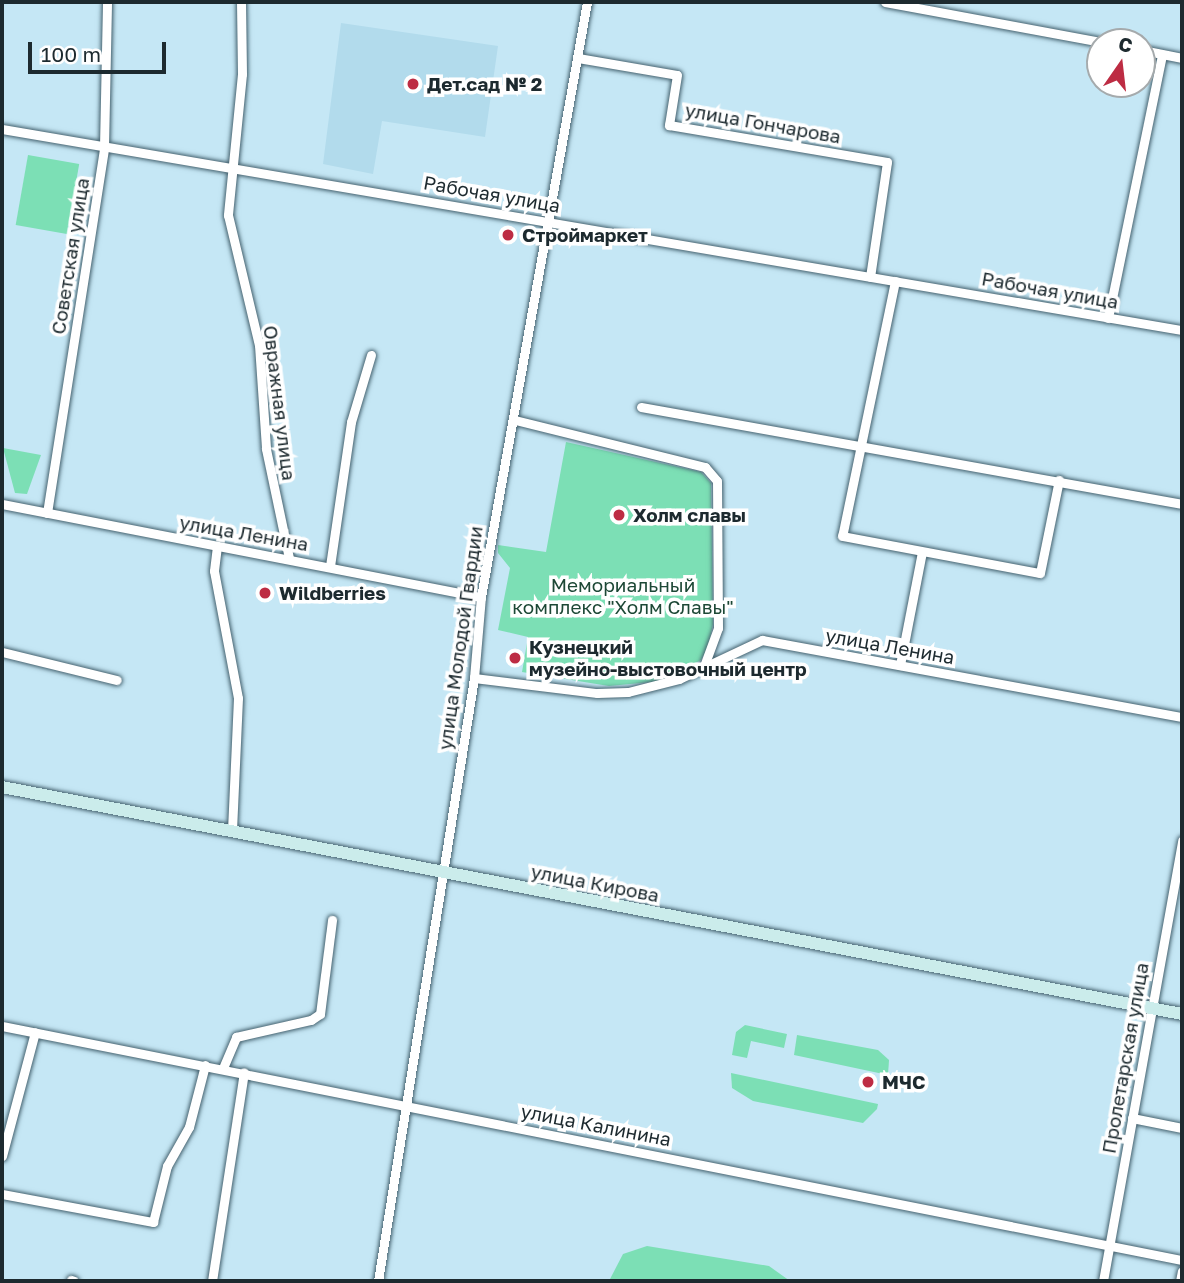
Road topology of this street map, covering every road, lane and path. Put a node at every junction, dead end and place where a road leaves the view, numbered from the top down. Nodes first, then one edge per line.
1 (107, 2) edge
2 (241, 2) edge
3 (587, 2) edge
4 (884, 2) edge
5 (1086, 40) edge
6 (1156, 53) edge
7 (1163, 54) junction
8 (578, 58) junction
9 (1182, 58) edge
10 (2, 129) edge
11 (104, 147) junction
12 (233, 168) junction
13 (549, 223) junction
14 (870, 277) junction
15 (895, 281) junction
16 (1108, 318) junction
17 (1182, 330) edge
18 (371, 355) dead end
19 (641, 407) dead end
20 (515, 421) junction
21 (861, 445) junction
22 (1059, 480) junction
23 (2, 504) edge
24 (1182, 504) edge
25 (47, 513) junction
26 (217, 546) junction
27 (922, 552) junction
28 (289, 558) junction
29 (330, 566) junction
30 (481, 597) junction
31 (2, 652) edge
32 (900, 665) junction
33 (704, 666) junction
34 (474, 678) junction
35 (117, 680) dead end
36 (1182, 717) edge
37 (2, 787) edge
38 (232, 832) junction
39 (1182, 843) edge
40 (442, 873) junction
41 (332, 920) dead end
42 (1152, 1009) junction
43 (1182, 1014) edge
44 (2, 1026) edge
45 (35, 1032) junction
46 (205, 1065) junction
47 (223, 1068) junction
48 (244, 1072) junction
49 (406, 1105) junction
50 (1132, 1118) junction
51 (1182, 1128) edge
52 (2, 1156) edge
53 (2, 1194) edge
54 (1109, 1245) junction
55 (1182, 1261) edge
56 (1182, 1271) edge
57 (212, 1281) edge
58 (378, 1281) edge
59 (1103, 1281) edge
60 (1180, 1281) edge

1 - 11 street, Советская улица
2 - 12 street, Овражная улица
3 - 8 street, улица Молодой Гвардии
4 - 5 street
6 - 7 street
7 - 9 street
7 - 16 street
8 - 13 street, улица Молодой Гвардии
8 - 14 street, улица Гончарова
10 - 11 street, Рабочая улица
11 - 12 street, Рабочая улица
11 - 25 street, Советская улица
12 - 13 street, Рабочая улица
12 - 28 street, Овражная улица
13 - 14 street, Рабочая улица
13 - 20 street, улица Молодой Гвардии
14 - 15 street, Рабочая улица
15 - 16 street, Рабочая улица
15 - 21 street
16 - 17 street, Рабочая улица
18 - 29 street
19 - 21 street
20 - 30 street, улица Молодой Гвардии
20 - 33 street
21 - 22 street
21 - 27 street
22 - 24 street
22 - 27 street
23 - 25 street, улица Ленина
25 - 26 street, улица Ленина
26 - 28 street, улица Ленина
26 - 38 street
27 - 32 street
28 - 29 street, улица Ленина
29 - 30 street, улица Ленина
30 - 34 street, улица Молодой Гвардии
31 - 35 street
32 - 33 street, улица Ленина
32 - 36 street, улица Ленина
33 - 34 street, улица Ленина
34 - 40 street, улица Молодой Гвардии
37 - 38 street, улица Кирова
38 - 40 street, улица Кирова
39 - 42 street, Пролетарская улица
40 - 42 street, улица Кирова
40 - 49 street, улица Молодой Гвардии
41 - 47 street
42 - 43 street, улица Кирова
42 - 50 street, Пролетарская улица
44 - 45 street, улица Калинина
45 - 46 street, улица Калинина
45 - 52 street
46 - 47 street, улица Калинина
46 - 53 street
47 - 48 street, улица Калинина
48 - 49 street, улица Калинина
48 - 57 street
49 - 54 street, улица Калинина
49 - 58 street, улица Молодой Гвардии
50 - 51 street
50 - 54 street, Пролетарская улица
54 - 55 street, улица Калинина
54 - 59 street, Пролетарская улица
56 - 60 street

